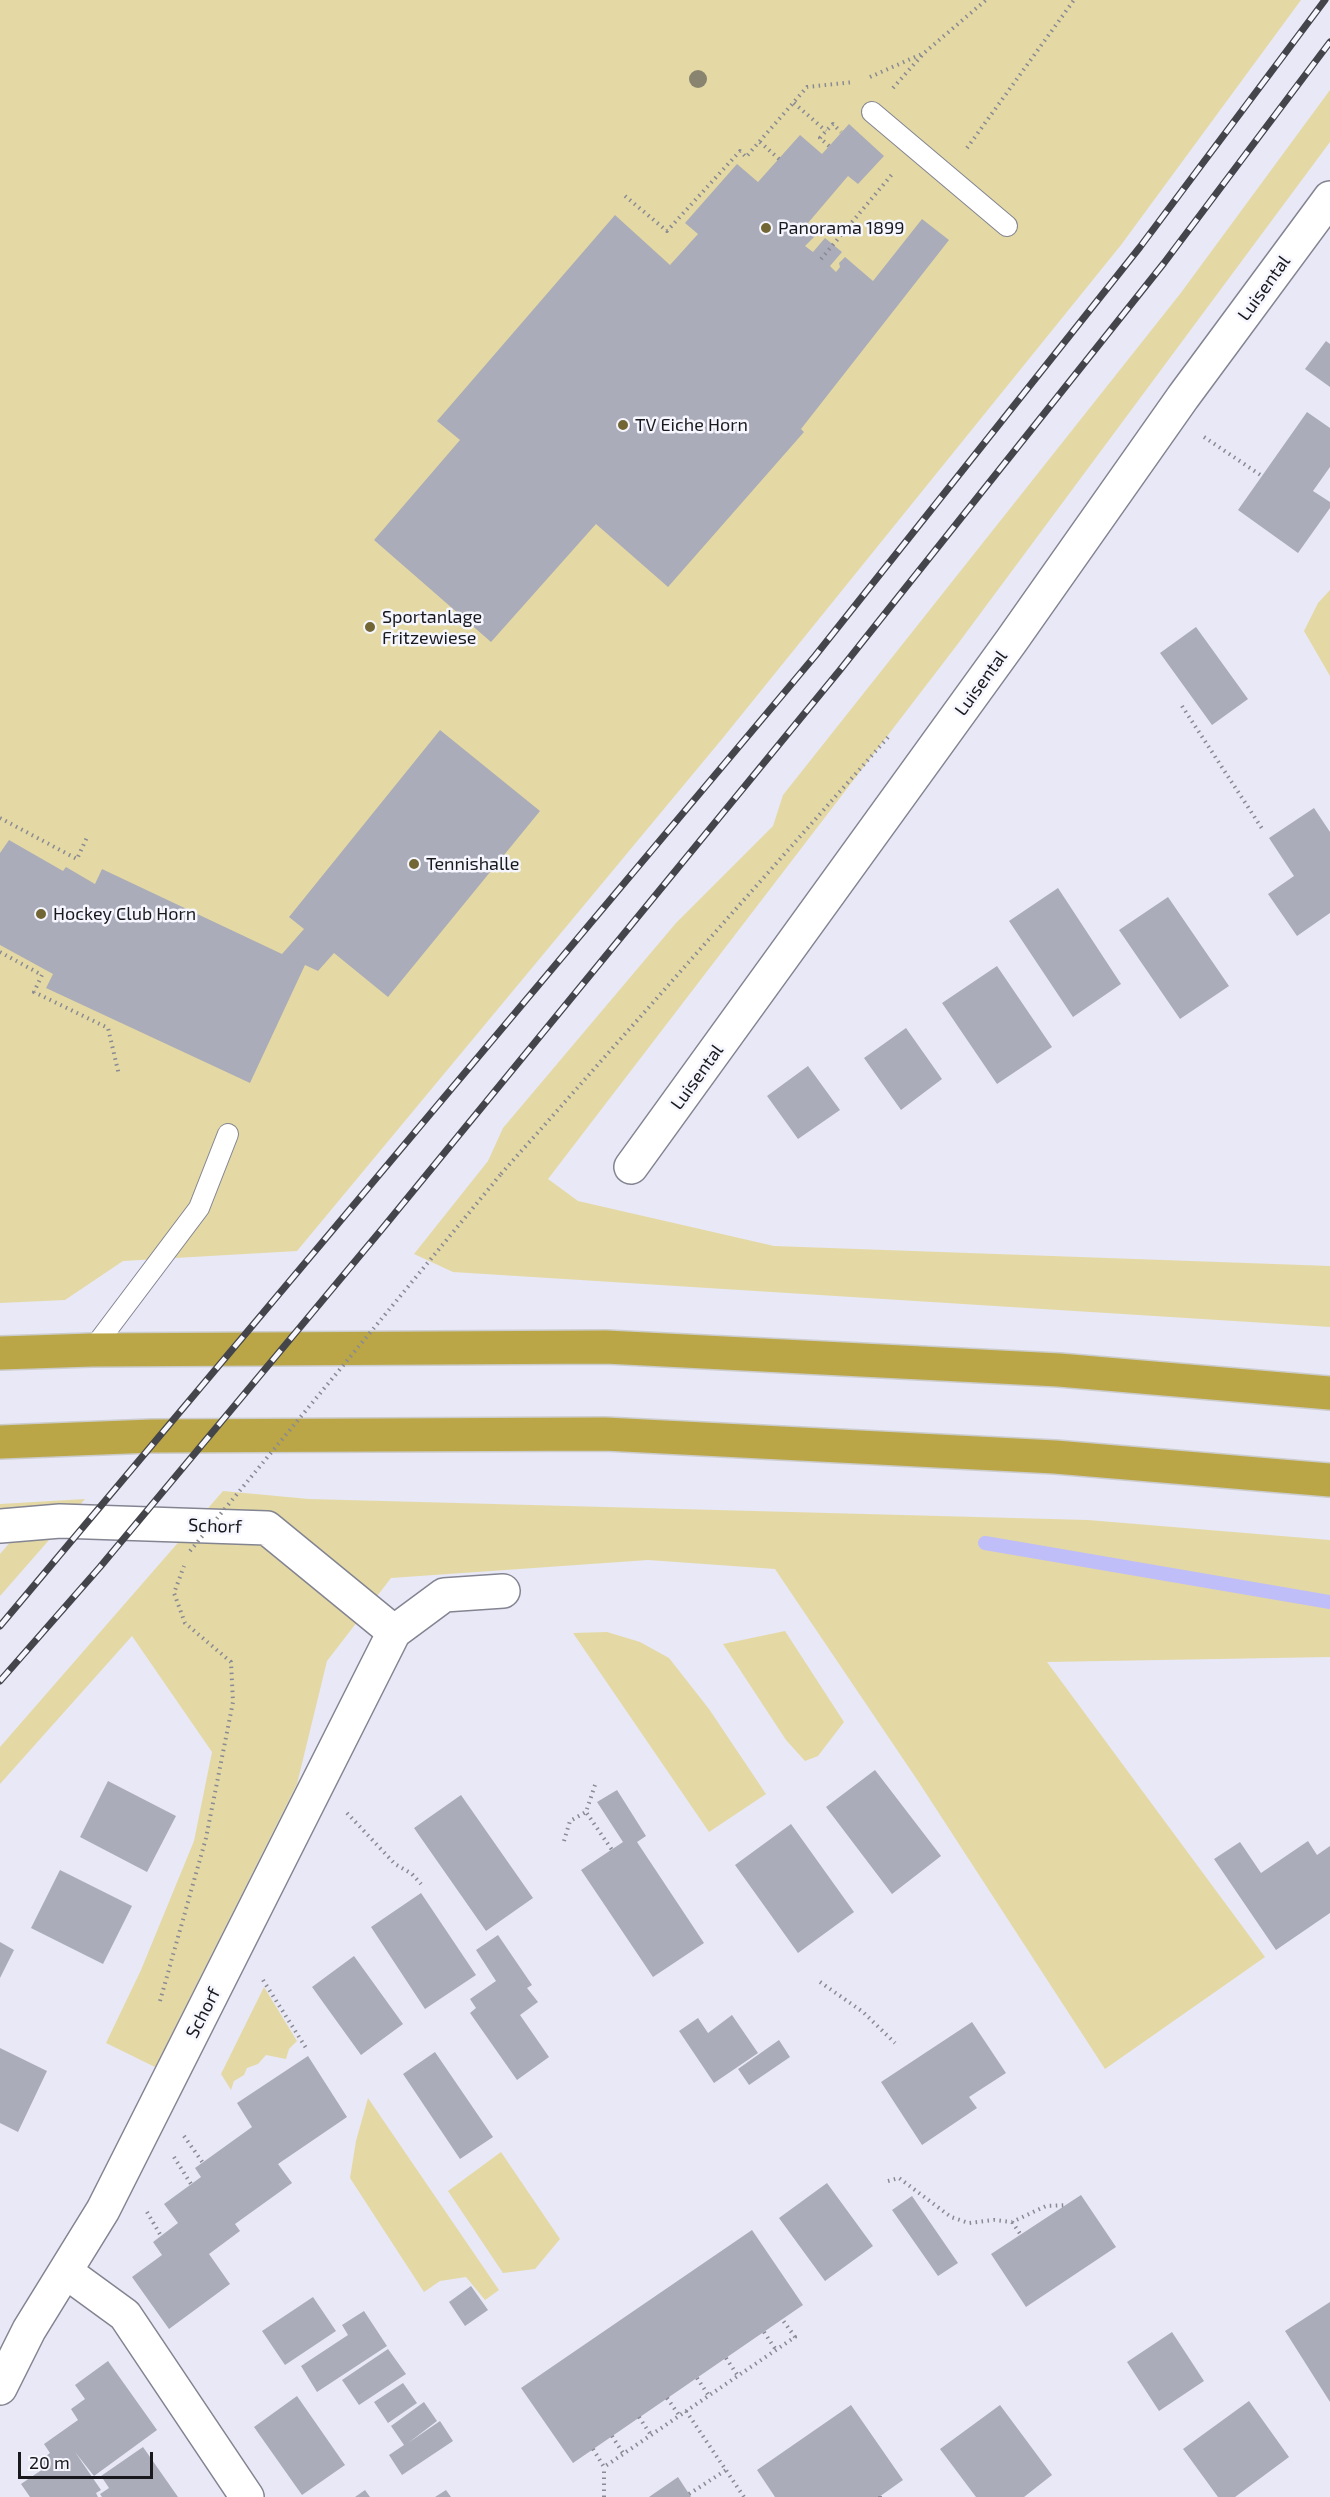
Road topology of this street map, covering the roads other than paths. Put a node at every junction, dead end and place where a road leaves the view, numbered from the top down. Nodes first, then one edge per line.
1 (872, 112) road end
2 (1330, 198) edge
3 (1007, 226) dead end
4 (228, 1134) dead end
5 (632, 1167) dead end
6 (92, 1350) junction
7 (0, 1353) edge
8 (1330, 1394) edge
9 (0, 1442) edge
10 (1330, 1480) edge
11 (0, 1526) edge
12 (503, 1592) dead end
13 (394, 1632) junction
14 (66, 2272) junction
15 (0, 2388) edge
16 (246, 2497) edge

1 - 3 lane
2 - 5 street, Luisental
4 - 6 lane
6 - 7 highway
6 - 8 highway
9 - 10 highway
11 - 13 street, Schorf
12 - 13 street, Schorf
13 - 14 street, Schorf
14 - 15 street, Schorf
14 - 16 street

